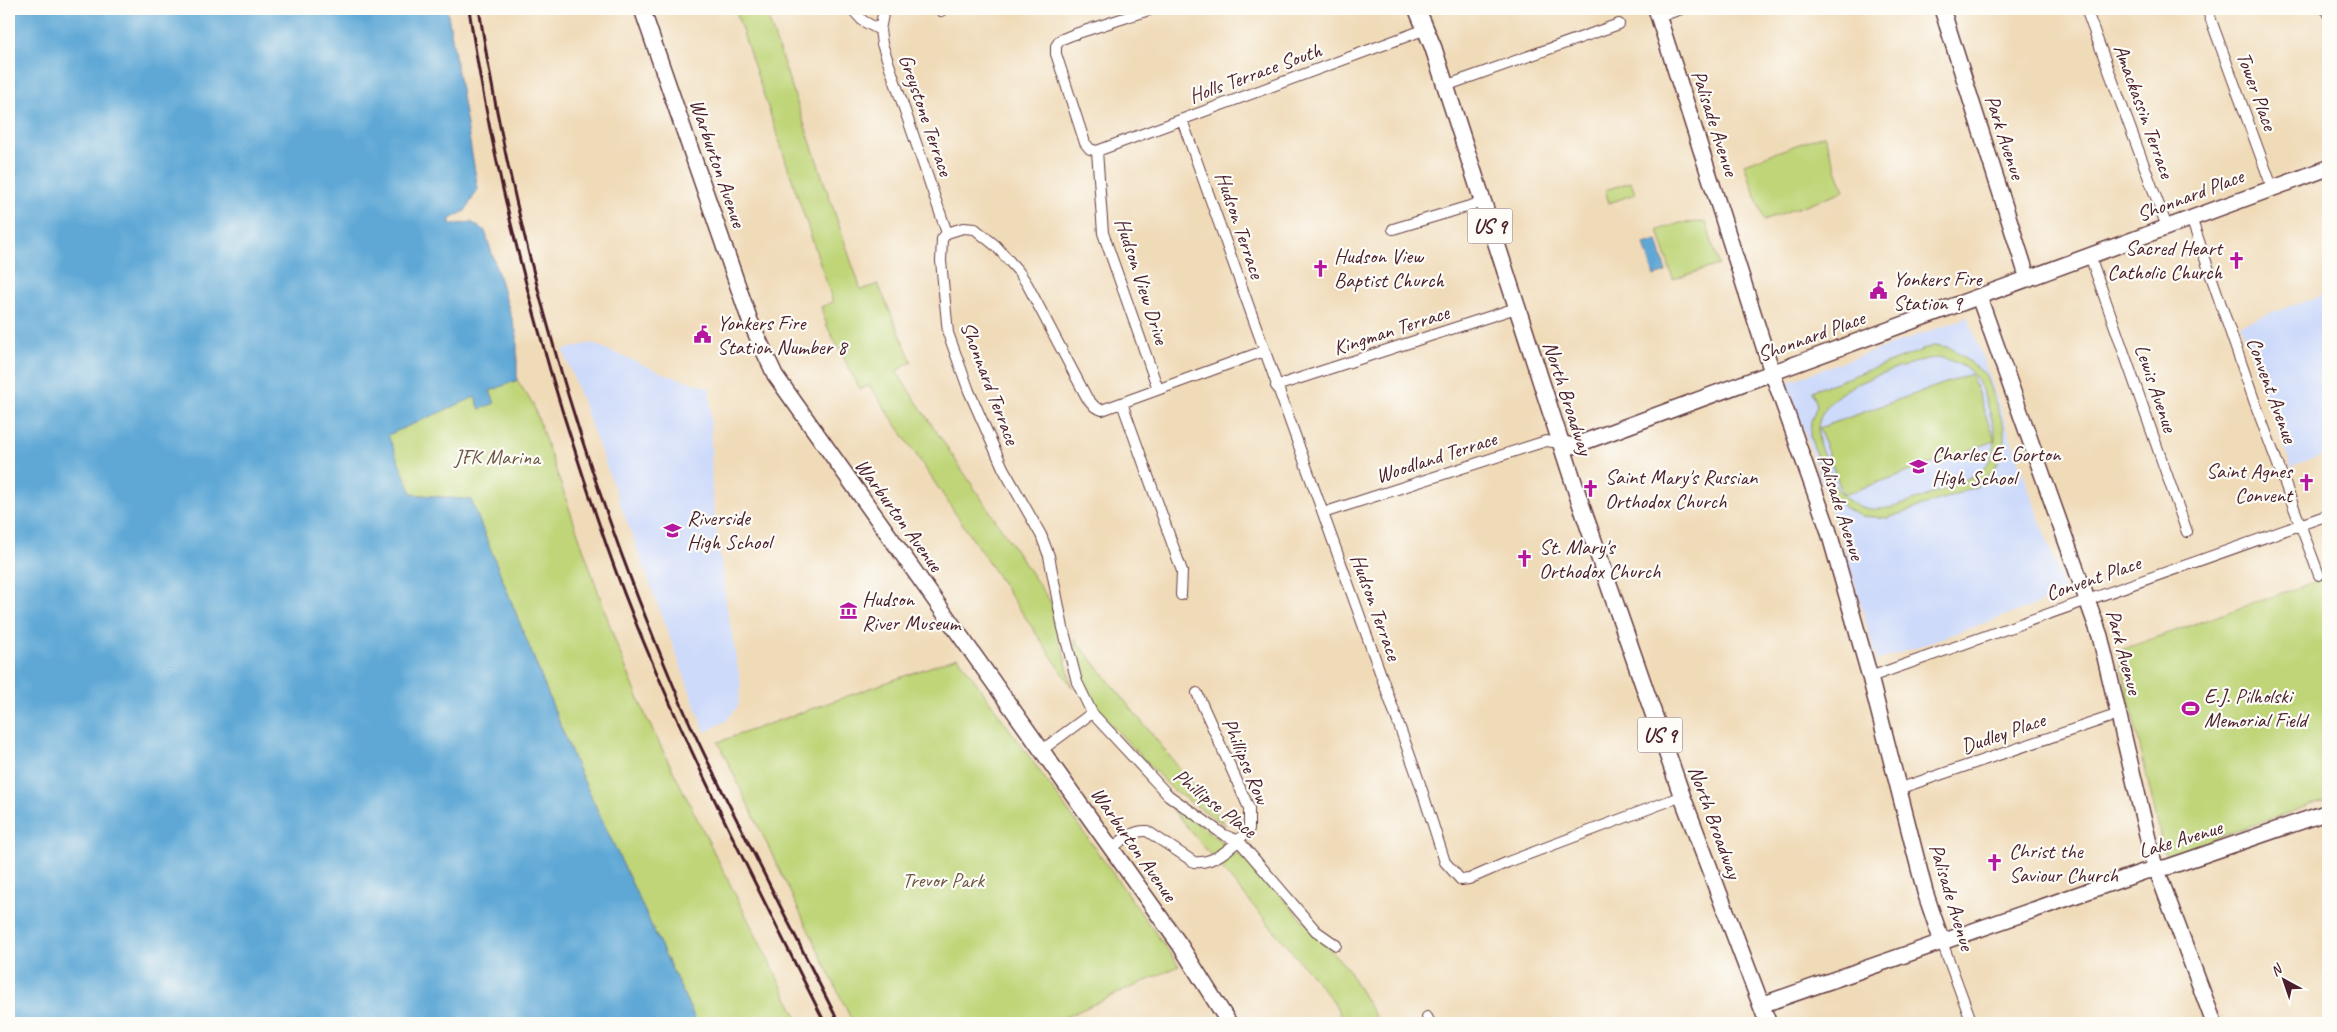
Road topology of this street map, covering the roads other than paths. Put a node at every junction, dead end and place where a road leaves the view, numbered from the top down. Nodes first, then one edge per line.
1 (642, 9) edge
2 (852, 9) edge
3 (884, 9) edge
4 (1152, 9) edge
5 (1418, 9) edge
6 (1681, 9) edge
7 (1942, 9) edge
8 (2086, 9) edge
9 (2206, 9) edge
10 (2326, 9) edge
11 (1657, 13) edge
12 (2328, 14) edge
13 (1619, 24) dead end
14 (1426, 29) junction
15 (880, 30) junction
16 (1445, 86) junction
17 (1182, 120) junction
18 (1097, 151) junction
19 (2328, 168) edge
20 (2272, 187) junction
21 (1482, 202) junction
22 (2191, 218) junction
23 (2167, 227) junction
24 (1393, 230) dead end
25 (947, 232) junction
26 (2090, 256) junction
27 (2028, 279) junction
28 (1979, 297) junction
29 (1516, 308) junction
30 (1264, 351) junction
31 (1772, 372) junction
32 (1276, 386) junction
33 (1158, 389) junction
34 (1122, 403) junction
35 (1560, 443) junction
36 (1322, 513) junction
37 (2328, 515) edge
38 (2300, 525) junction
39 (2187, 532) dead end
40 (2318, 575) dead end
41 (1181, 595) dead end
42 (2087, 600) junction
43 (1870, 676) junction
44 (1197, 693) dead end
45 (1092, 712) junction
46 (2119, 714) junction
47 (1042, 750) junction
48 (1898, 789) junction
49 (1682, 796) junction
50 (2328, 812) edge
51 (1238, 841) junction
52 (1111, 848) junction
53 (2156, 870) junction
54 (1942, 942) junction
55 (1336, 945) dead end
56 (1761, 1005) junction
57 (1229, 1023) edge
58 (1768, 1023) edge
59 (1972, 1023) edge
60 (2214, 1023) edge

1 - 47 street, Warburton Avenue
2 - 15 street
3 - 15 street, Greystone Terrace
4 - 18 street
5 - 14 main road, North Broadway / US 9
6 - 11 street
7 - 27 street, Park Avenue
8 - 23 street, Amackassin Terrace
9 - 20 street, Tower Place
10 - 12 street
11 - 31 street, Palisade Avenue
13 - 16 street
14 - 16 main road, North Broadway / US 9
14 - 17 street, Holls Terrace South
15 - 25 street, Greystone Terrace
16 - 21 main road, North Broadway / US 9
17 - 18 street, Holls Terrace South
17 - 30 street, Hudson Terrace
18 - 33 street, Hudson View Drive
19 - 20 street, Shonnard Place
20 - 22 street, Shonnard Place
21 - 24 street
21 - 29 main road, North Broadway / US 9
22 - 23 street, Shonnard Place
22 - 38 street, Convent Avenue
23 - 26 street, Shonnard Place
25 - 34 street
25 - 45 street, Shonnard Terrace
26 - 27 street, Shonnard Place
26 - 39 street, Lewis Avenue
27 - 28 street, Shonnard Place
28 - 31 street, Shonnard Place
28 - 42 street, Park Avenue
29 - 32 street, Kingman Terrace
29 - 35 main road, North Broadway / US 9
30 - 32 street, Hudson Terrace
30 - 33 street
31 - 35 street, Shonnard Place
31 - 43 street, Palisade Avenue
32 - 36 street, Hudson Terrace
33 - 34 street
34 - 41 street
35 - 36 street, Woodland Terrace
35 - 49 main road, North Broadway / US 9
36 - 49 street, Hudson Terrace
37 - 38 street, Convent Place
38 - 40 street, Convent Avenue
38 - 42 street, Convent Place
42 - 43 street, Convent Place
42 - 46 street, Park Avenue
43 - 48 street, Palisade Avenue
44 - 51 street, Phillipse Row
45 - 47 street
45 - 51 street, Phillipse Place
46 - 48 street, Dudley Place
46 - 53 street, Park Avenue
47 - 52 street, Warburton Avenue
48 - 54 street, Palisade Avenue
49 - 56 main road, North Broadway / US 9
50 - 53 street, Lake Avenue
51 - 52 street
51 - 55 street, Phillipse Place
52 - 57 street, Warburton Avenue
53 - 54 street, Lake Avenue
53 - 60 street, Park Avenue
54 - 56 street, Lake Avenue
54 - 59 street, Palisade Avenue
56 - 58 main road, North Broadway / US 9

